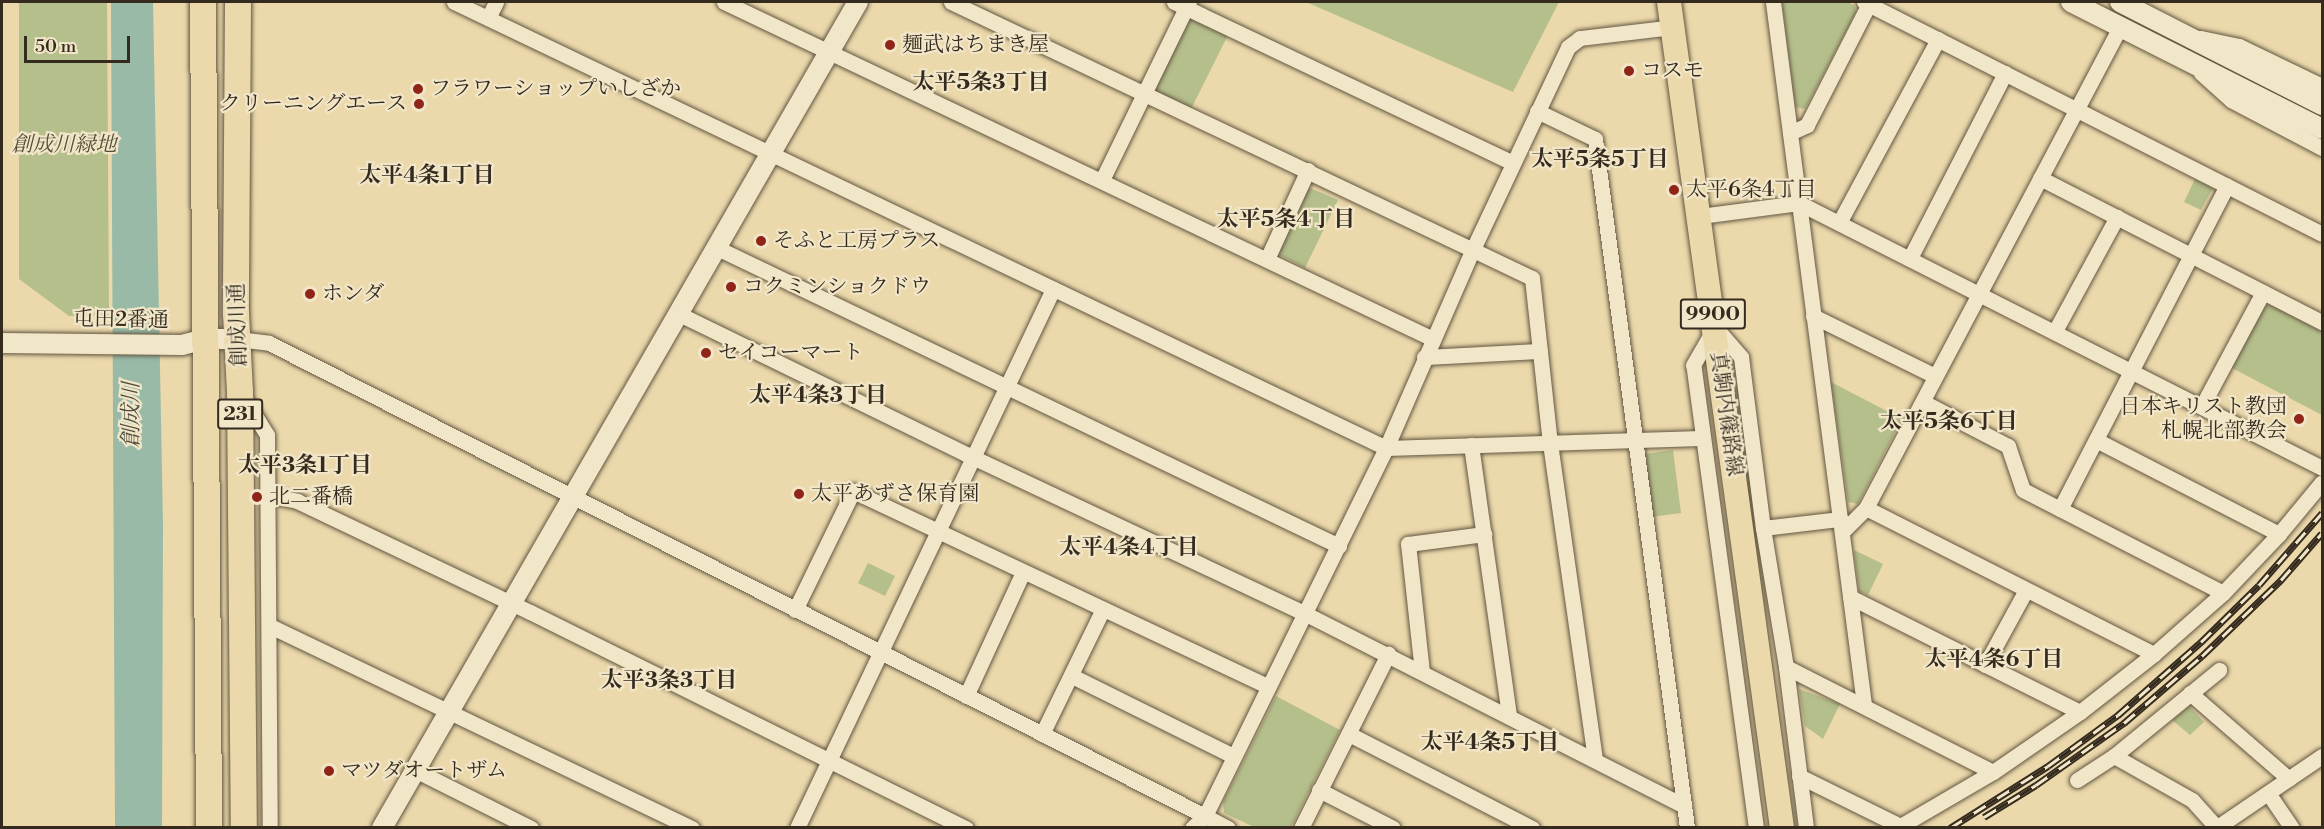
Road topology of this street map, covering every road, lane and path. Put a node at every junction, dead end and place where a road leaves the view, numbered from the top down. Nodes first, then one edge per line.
1 (203, 2) edge
2 (238, 2) edge
3 (454, 2) edge
4 (496, 2) edge
5 (724, 2) edge
6 (858, 2) edge
7 (951, 2) edge
8 (1669, 2) edge
9 (1773, 2) edge
10 (2071, 2) edge
11 (1183, 3) edge
12 (1866, 3) edge
13 (2128, 3) edge
14 (488, 18) junction
15 (1672, 27) junction
16 (2121, 27) junction
17 (2186, 36) junction
18 (1938, 39) junction
19 (828, 52) junction
20 (2188, 61) junction
21 (2005, 73) junction
22 (2322, 86) edge
23 (1144, 92) junction
24 (2322, 105) edge
25 (2076, 109) junction
26 (1537, 111) junction
27 (2322, 129) edge
28 (1790, 133) junction
29 (2322, 148) edge
30 (769, 154) junction
31 (1513, 163) junction
32 (1308, 170) junction
33 (2040, 178) junction
34 (1102, 180) junction
35 (2227, 186) junction
36 (1799, 203) junction
37 (1700, 216) junction
38 (2117, 217) junction
39 (1839, 223) junction
40 (2322, 234) edge
41 (715, 247) junction
42 (1473, 249) junction
43 (2191, 255) junction
44 (1910, 258) junction
45 (1267, 259) junction
46 (1053, 289) junction
47 (2264, 292) junction
48 (1979, 293) junction
49 (677, 313) junction
50 (1814, 316) junction
51 (2322, 322) edge
52 (1715, 327) junction
53 (2055, 331) junction
54 (204, 339) junction
55 (238, 339) junction
56 (1433, 339) junction
57 (2, 343) edge
58 (1540, 351) junction
59 (1424, 357) junction
60 (2132, 371) junction
61 (1935, 376) junction
62 (1007, 386) junction
63 (240, 391) junction
64 (1923, 402) junction
65 (2202, 406) junction
66 (1701, 438) junction
67 (1636, 441) junction
68 (2096, 441) junction
69 (1550, 443) junction
70 (1471, 445) junction
71 (1386, 448) junction
72 (974, 457) junction
73 (2322, 468) edge
74 (2322, 482) edge
75 (267, 495) junction
76 (572, 497) junction
77 (1866, 508) junction
78 (2060, 509) junction
79 (1841, 526) junction
80 (1763, 528) junction
81 (938, 532) junction
82 (1484, 534) junction
83 (2279, 534) junction
84 (1339, 546) junction
85 (1023, 572) junction
86 (2026, 590) junction
87 (2223, 593) junction
88 (1850, 597) junction
89 (511, 603) junction
90 (1103, 609) junction
91 (795, 610) junction
92 (1306, 614) junction
93 (270, 626) junction
94 (882, 651) junction
95 (1388, 654) junction
96 (2154, 654) junction
97 (1985, 665) junction
98 (1786, 667) junction
99 (2219, 670) dead end
100 (1422, 672) junction
101 (1072, 676) junction
102 (1268, 686) junction
103 (2190, 693) junction
104 (966, 696) junction
105 (1864, 705) junction
106 (448, 712) junction
107 (2080, 712) junction
108 (1509, 716) junction
109 (1042, 734) junction
110 (1349, 734) junction
111 (1233, 756) junction
112 (2114, 756) junction
113 (2322, 756) edge
114 (1595, 760) junction
115 (829, 761) junction
116 (415, 770) junction
117 (1993, 772) junction
118 (1799, 776) junction
119 (2289, 779) junction
120 (2077, 780) dead end
121 (1320, 790) junction
122 (2268, 793) junction
123 (1684, 806) junction
124 (1205, 816) junction
125 (1898, 827) edge
126 (2216, 827) edge
127 (209, 828) edge
128 (244, 828) edge
129 (270, 828) edge
130 (382, 828) edge
131 (531, 828) edge
132 (692, 828) edge
133 (797, 828) edge
134 (966, 828) edge
135 (1192, 828) edge
136 (1228, 828) edge
137 (1301, 828) edge
138 (1393, 828) edge
139 (1533, 828) edge
140 (1687, 828) edge
141 (1756, 828) edge
142 (1782, 828) edge
143 (1806, 828) edge
144 (2292, 828) edge

1 - 54 highway, 創成川通 / 231
2 - 55 highway, 創成川通 / 231
3 - 14 street
4 - 14 street
5 - 19 street
6 - 19 street
7 - 23 street
8 - 15 main road, 真駒内篠路線 / 9900
9 - 28 street
10 - 16 street
11 - 23 street
11 - 31 street
12 - 18 street
12 - 28 street
13 - 16 street
13 - 17 street
14 - 30 street
15 - 26 street
15 - 37 main road, 真駒内篠路線 / 9900
16 - 20 street
16 - 25 street
17 - 22 street
17 - 24 street
18 - 21 street
18 - 39 street
19 - 30 street
19 - 34 street
20 - 27 street
20 - 29 street
21 - 25 street
21 - 44 street
23 - 32 street
23 - 34 street
25 - 33 street
25 - 35 street
26 - 31 street
26 - 67 street
28 - 36 street
30 - 41 street
30 - 46 street
31 - 42 street
32 - 42 street
32 - 45 street
33 - 38 street
33 - 48 street
34 - 45 street
35 - 40 street
35 - 43 street
36 - 37 street
36 - 39 street
36 - 50 street
37 - 52 main road, 真駒内篠路線 / 9900
38 - 43 street
38 - 53 street
39 - 44 street
41 - 49 street
41 - 62 street
42 - 56 street
42 - 58 street
43 - 47 street
43 - 60 street
44 - 48 street
45 - 56 street
46 - 62 street
46 - 71 street
47 - 51 street
47 - 65 street
48 - 53 street
48 - 61 street
49 - 72 street
49 - 76 street
50 - 61 street
50 - 79 street
52 - 66 street
52 - 80 street
52 - 142 main road, 真駒内篠路線 / 9900
53 - 60 street
54 - 55 street, 屯田2番通
54 - 57 street, 屯田2番通
54 - 127 highway, 創成川通 / 231
55 - 63 highway, 創成川通 / 231
55 - 76 street
56 - 59 street
58 - 59 street
58 - 69 street
59 - 71 street
60 - 65 street
60 - 68 street
61 - 64 street
62 - 72 street
62 - 84 street
63 - 75 street
63 - 128 highway, 創成川通 / 231
64 - 77 street
64 - 78 street
65 - 73 street
66 - 67 street
66 - 141 street
67 - 69 street
67 - 123 street
68 - 78 street
68 - 83 street
69 - 70 street
69 - 114 street
70 - 71 street
70 - 82 street
71 - 84 street
72 - 81 street
72 - 92 street
74 - 83 street
75 - 89 street
75 - 93 street
76 - 89 street
76 - 91 street
77 - 79 street
77 - 86 street
78 - 87 street
79 - 80 street
79 - 88 street
80 - 98 street
81 - 85 street
81 - 91 street
81 - 94 street
82 - 100 street
82 - 108 street
83 - 87 street
84 - 92 street
85 - 90 street
85 - 104 street
86 - 96 street
86 - 97 street
87 - 96 street
88 - 97 street
88 - 105 street
89 - 106 street
89 - 115 street
90 - 101 street
90 - 102 street
91 - 94 street
92 - 95 street
92 - 102 street
93 - 106 street
93 - 129 street
94 - 104 street
94 - 115 street
95 - 100 street
95 - 110 street
96 - 107 street
97 - 107 street
98 - 105 street
98 - 118 street
99 - 103 street
100 - 108 street
101 - 109 street
101 - 111 street
102 - 111 street
103 - 112 street
103 - 119 street
104 - 109 street
105 - 117 street
106 - 116 street
106 - 132 street
107 - 117 street
108 - 114 street
109 - 124 street
110 - 121 street
110 - 139 street
111 - 124 street
112 - 120 street
112 - 126 street
113 - 119 street
114 - 123 street
115 - 133 street
115 - 134 street
116 - 130 street
116 - 131 street
117 - 125 street
118 - 125 street
118 - 143 street
119 - 122 street
121 - 137 street
121 - 138 street
122 - 126 street
122 - 144 street
123 - 140 street
124 - 135 street
124 - 136 street

